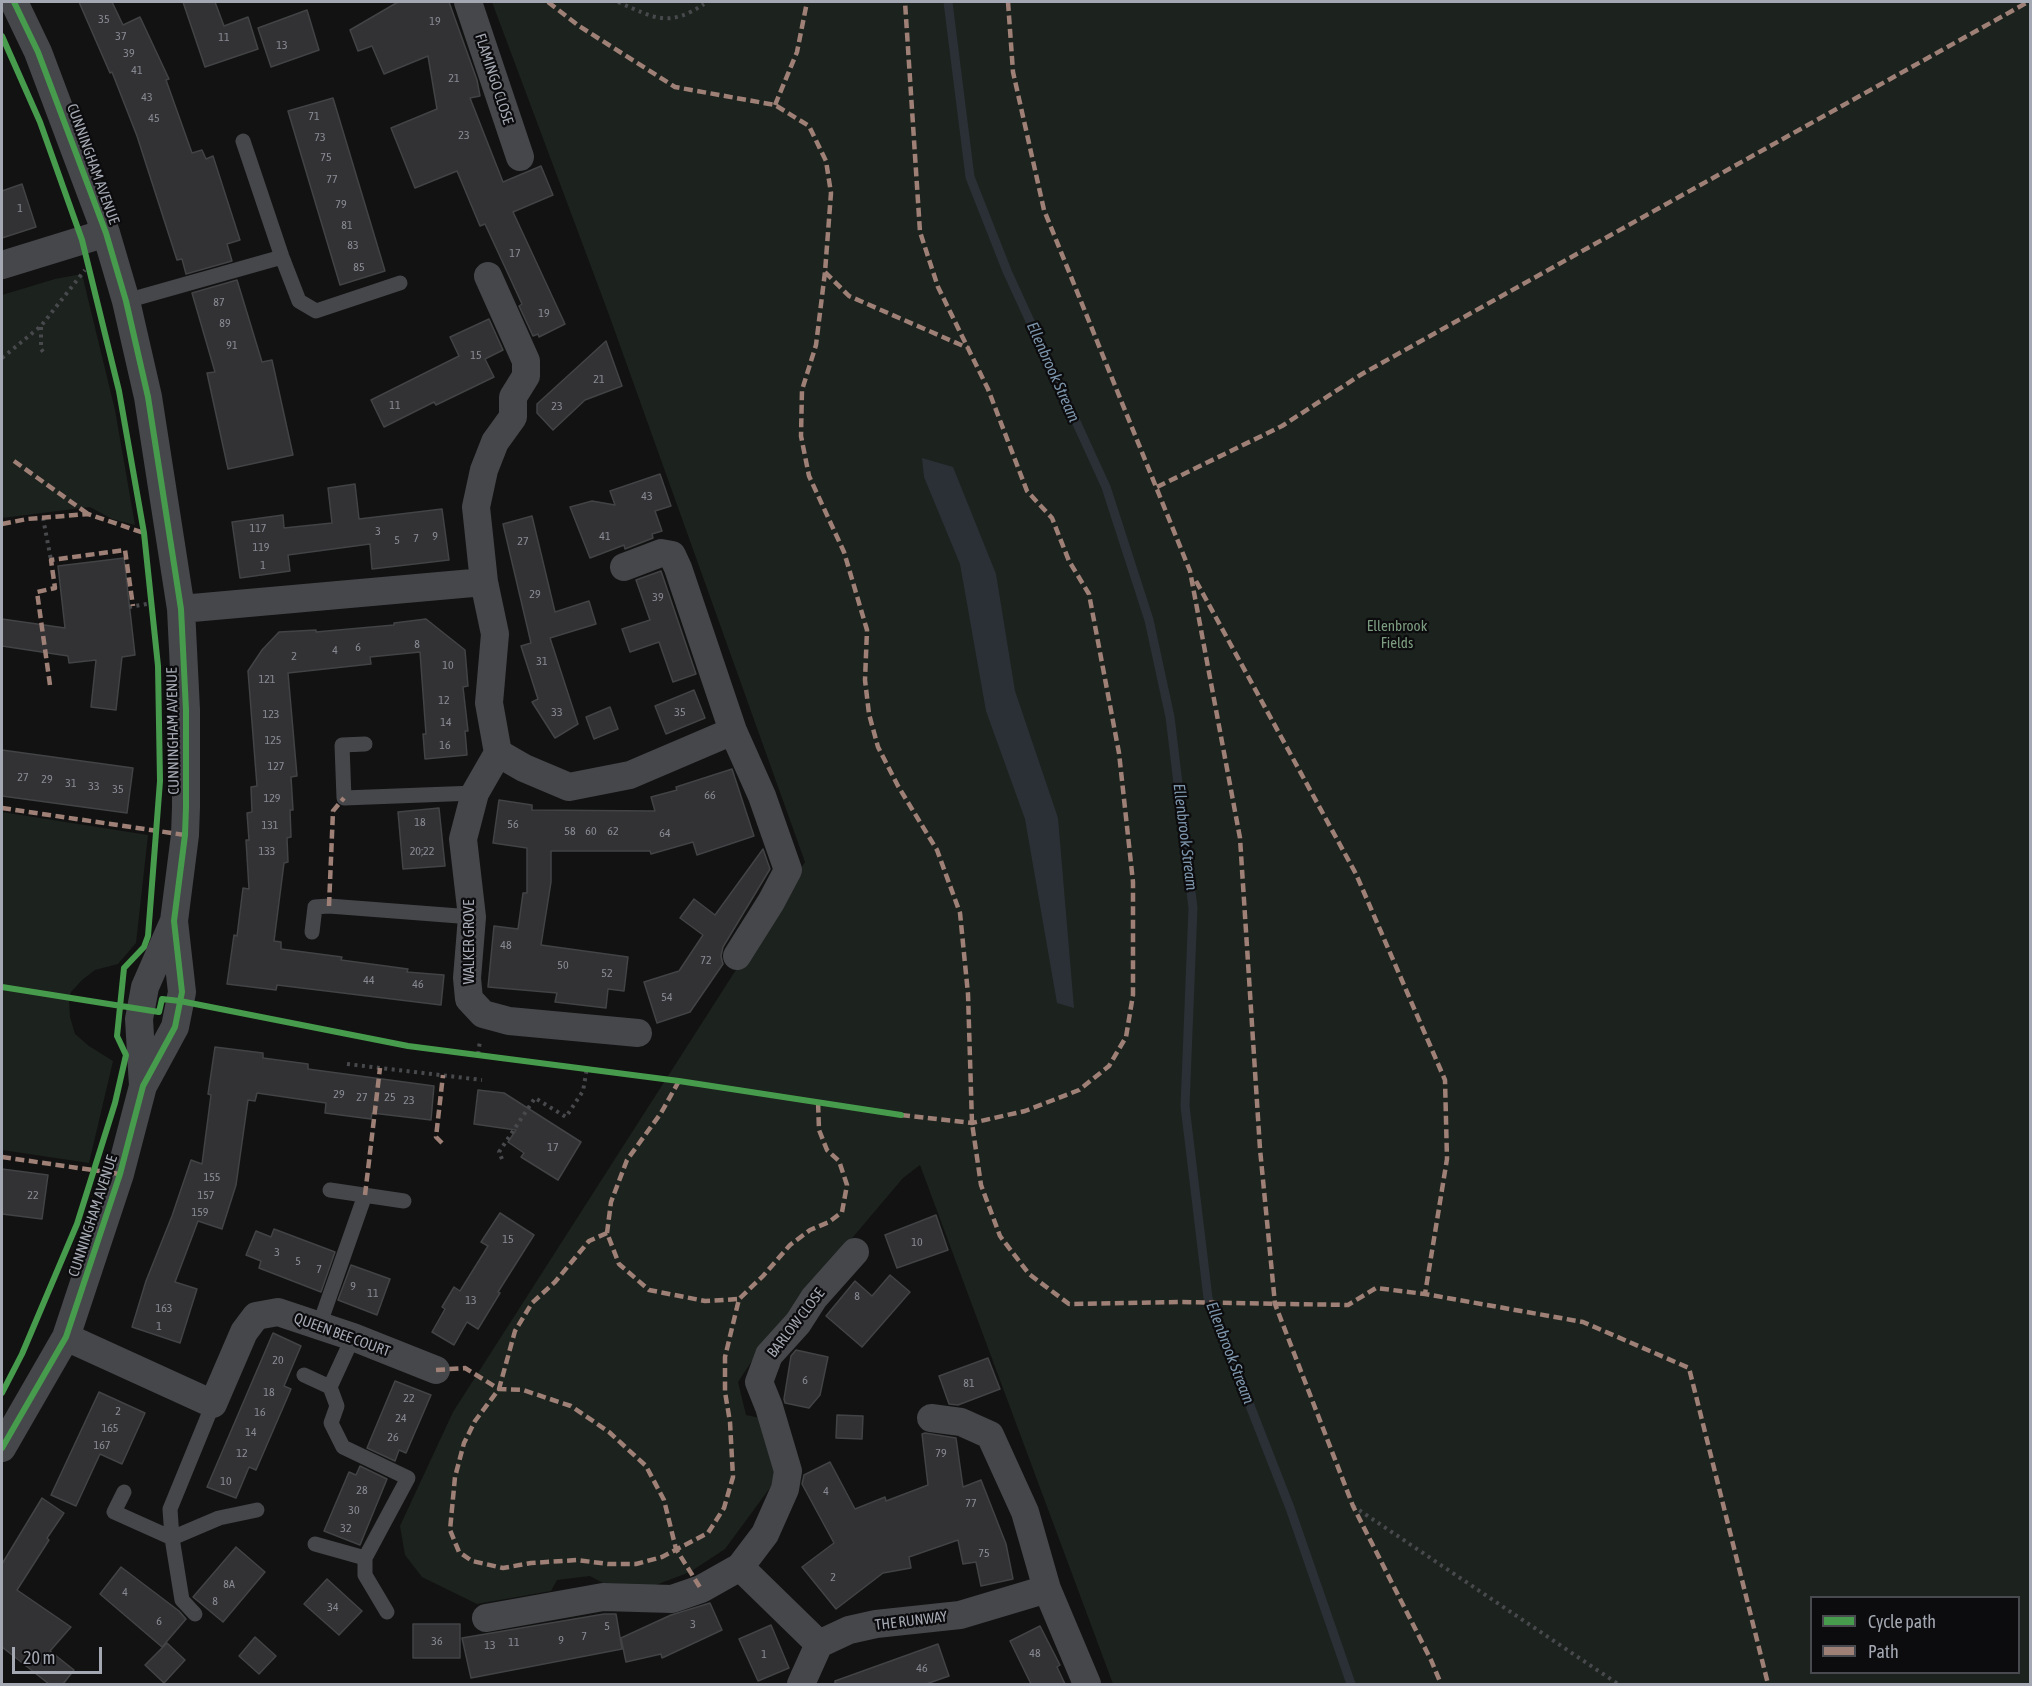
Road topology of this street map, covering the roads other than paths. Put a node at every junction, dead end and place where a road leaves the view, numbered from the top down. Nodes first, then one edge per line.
1 (14, 2) edge
2 (468, 2) edge
3 (243, 141) dead end
4 (520, 157) dead end
5 (106, 233) junction
6 (282, 257) junction
7 (2, 265) edge
8 (488, 276) dead end
9 (400, 283) dead end
10 (126, 301) junction
11 (624, 567) dead end
12 (484, 582) junction
13 (181, 609) junction
14 (733, 731) junction
15 (365, 744) dead end
16 (498, 753) junction
17 (475, 793) junction
18 (472, 917) junction
19 (174, 921) junction
20 (312, 932) dead end
21 (737, 956) dead end
22 (638, 1033) dead end
23 (143, 1086) junction
24 (330, 1190) dead end
25 (364, 1195) junction
26 (404, 1201) dead end
27 (855, 1252) dead end
28 (319, 1326) junction
29 (66, 1336) junction
30 (353, 1337) junction
31 (436, 1370) dead end
32 (304, 1375) dead end
33 (330, 1387) junction
34 (213, 1404) junction
35 (931, 1418) dead end
36 (2, 1448) edge
37 (124, 1492) dead end
38 (257, 1510) dead end
39 (172, 1539) junction
40 (315, 1544) dead end
41 (365, 1558) junction
42 (740, 1567) junction
43 (1047, 1589) junction
44 (387, 1612) dead end
45 (195, 1614) dead end
46 (486, 1618) dead end
47 (819, 1644) junction
48 (801, 1684) edge
49 (1087, 1684) edge

1 - 5 street, CUNNINGHAM AVENUE
2 - 4 street, FLAMINGO CLOSE
3 - 6 lane
5 - 7 street
5 - 10 street, CUNNINGHAM AVENUE
6 - 9 lane
6 - 10 lane
8 - 12 street
10 - 13 street, CUNNINGHAM AVENUE
11 - 14 street
12 - 13 street
12 - 16 street
13 - 19 street, CUNNINGHAM AVENUE
14 - 16 street
14 - 21 street
15 - 17 lane
16 - 17 street, WALKER GROVE
17 - 18 street, WALKER GROVE
18 - 20 lane
18 - 22 street, WALKER GROVE
19 - 23 street, CUNNINGHAM AVENUE
19 - 23 street, CUNNINGHAM AVENUE
23 - 29 street, CUNNINGHAM AVENUE
24 - 25 lane
25 - 26 lane
25 - 28 lane
27 - 42 street, BARLOW CLOSE
28 - 30 street, QUEEN BEE COURT
28 - 34 street, QUEEN BEE COURT
29 - 34 street
29 - 36 street, CUNNINGHAM AVENUE
30 - 31 street, QUEEN BEE COURT
30 - 33 lane
32 - 33 lane
33 - 41 lane
34 - 39 lane
35 - 43 street
37 - 39 lane
38 - 39 lane
39 - 45 lane
40 - 41 lane
41 - 44 lane
42 - 46 street, BARLOW CLOSE
42 - 47 street
43 - 47 street, THE RUNWAY
43 - 49 street
47 - 48 street

